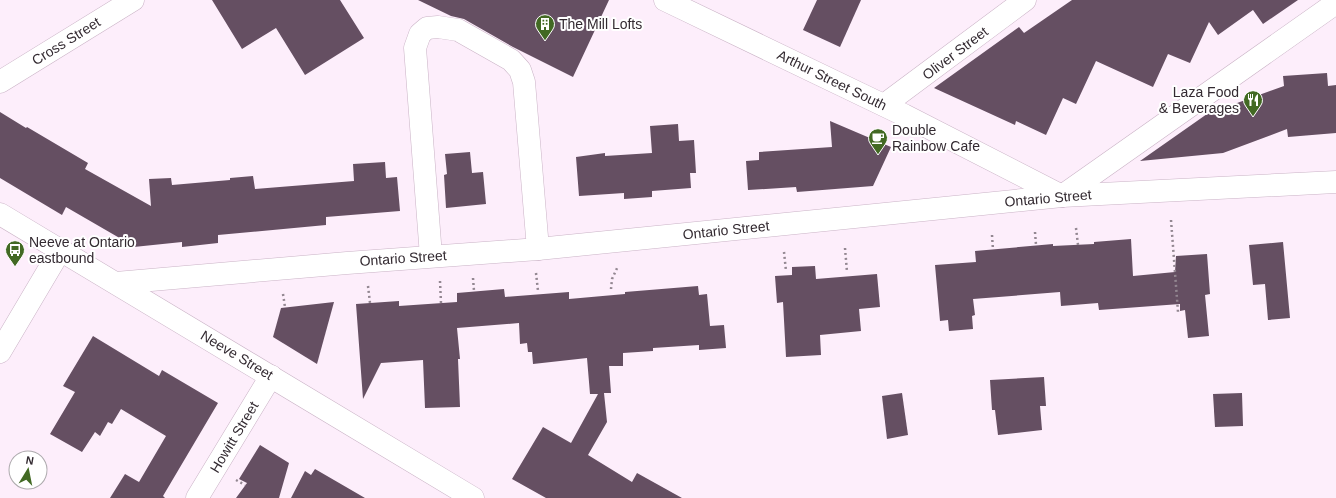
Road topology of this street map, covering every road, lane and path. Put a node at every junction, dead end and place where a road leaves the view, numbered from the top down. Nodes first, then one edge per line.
1 (133, 0) edge
2 (665, 0) edge
3 (1026, 0) edge
4 (1336, 3) edge
5 (0, 82) edge
6 (884, 105) junction
7 (1336, 182) edge
8 (1062, 196) junction
9 (0, 214) edge
10 (1171, 220) dead end
11 (1076, 228) dead end
12 (1035, 232) dead end
13 (992, 236) dead end
14 (1078, 245) dead end
15 (1036, 246) dead end
16 (845, 248) dead end
17 (61, 249) junction
18 (538, 249) junction
19 (994, 250) dead end
20 (784, 252) dead end
21 (431, 256) junction
22 (618, 266) dead end
23 (786, 271) dead end
24 (536, 272) dead end
25 (847, 272) dead end
26 (473, 278) dead end
27 (440, 280) dead end
28 (116, 283) junction
29 (368, 286) dead end
30 (611, 289) dead end
31 (538, 291) dead end
32 (474, 292) dead end
33 (283, 294) dead end
34 (370, 303) dead end
35 (442, 303) dead end
36 (285, 307) dead end
37 (1178, 312) dead end
38 (0, 352) edge
39 (271, 376) junction
40 (197, 498) edge
41 (472, 498) edge

1 - 5 street, Cross Street
2 - 6 street, Arthur Street South
3 - 6 street, Oliver Street
4 - 8 street
6 - 8 street, Arthur Street South
7 - 8 street, Ontario Street
8 - 18 street, Ontario Street
9 - 17 street, Neeve Street
10 - 37 path
11 - 14 path
12 - 15 path
13 - 19 path
16 - 25 path
17 - 28 street, Neeve Street
17 - 38 street
18 - 21 street, Ontario Street
18 - 21 street
20 - 23 path
21 - 28 street, Ontario Street
22 - 30 path
24 - 31 path
26 - 32 path
27 - 35 path
28 - 39 street, Neeve Street
29 - 34 path
33 - 36 path
39 - 40 street, Howitt Street
39 - 41 street, Neeve Street

